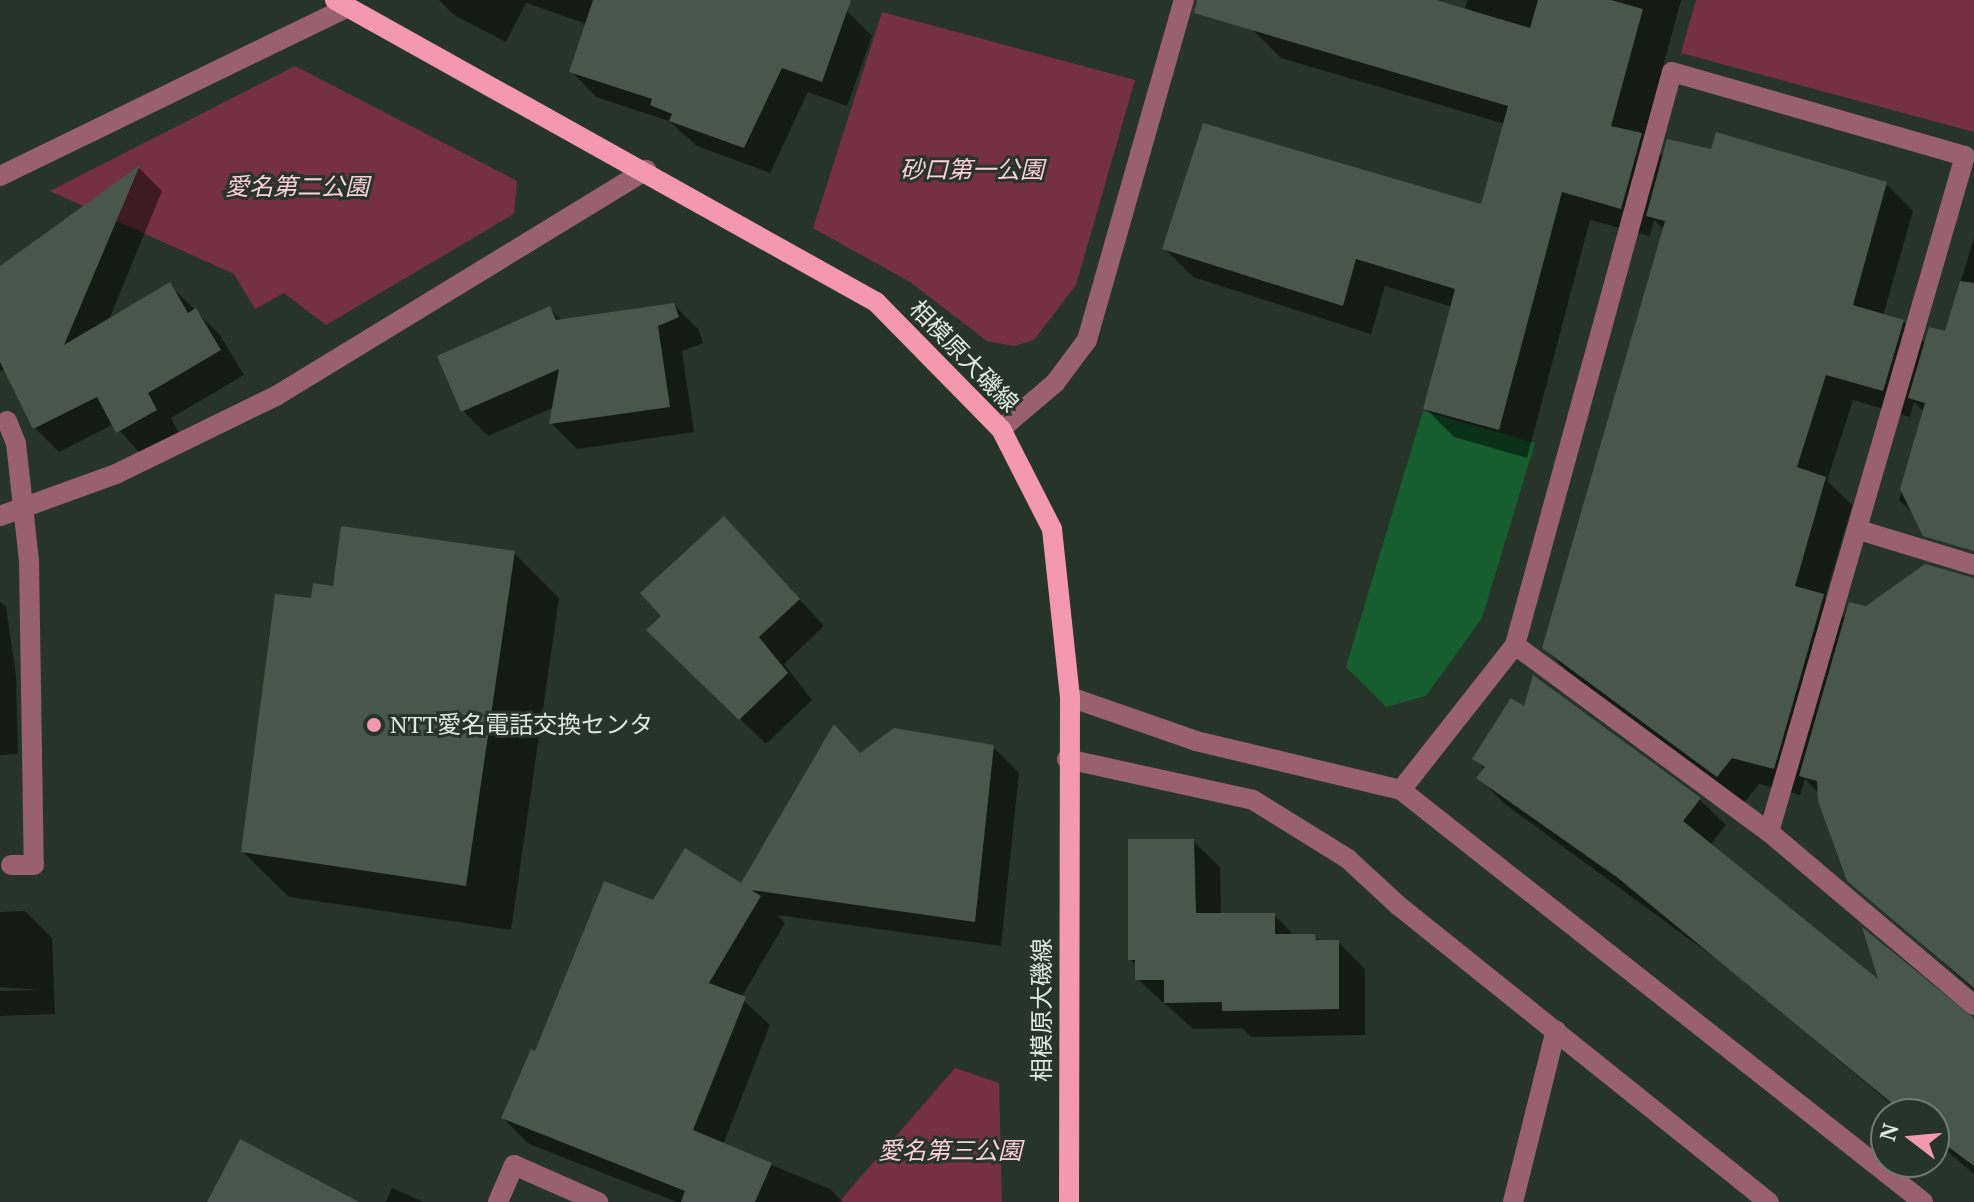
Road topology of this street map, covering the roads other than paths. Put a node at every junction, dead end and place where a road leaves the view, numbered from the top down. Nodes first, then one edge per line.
1 (1184, 0) edge
2 (342, 4) edge
3 (646, 170) junction
4 (0, 176) edge
5 (7, 421) dead end
6 (1001, 429) junction
7 (23, 509) junction
8 (0, 516) edge
9 (1859, 530) junction
10 (1974, 565) edge
11 (1515, 645) junction
12 (1070, 697) junction
13 (1067, 759) junction
14 (1401, 790) junction
15 (1769, 832) junction
16 (11, 865) dead end
17 (1974, 1005) edge
18 (1556, 1030) junction
19 (498, 1202) edge
20 (598, 1202) edge
21 (1069, 1202) edge
22 (1513, 1202) edge
23 (1769, 1202) edge
24 (1923, 1202) edge

1 - 6 street
2 - 3 main road, 相模原大磯線
2 - 4 street
3 - 6 main road, 相模原大磯線
3 - 7 street
5 - 7 street
6 - 12 main road, 相模原大磯線
7 - 8 street
7 - 16 street
9 - 10 street
9 - 11 street
9 - 15 street
11 - 14 street
11 - 15 street
12 - 13 main road, 相模原大磯線
12 - 14 street
13 - 18 street
13 - 21 main road, 相模原大磯線
14 - 24 street
15 - 17 street
18 - 22 street
18 - 23 street
19 - 20 street

